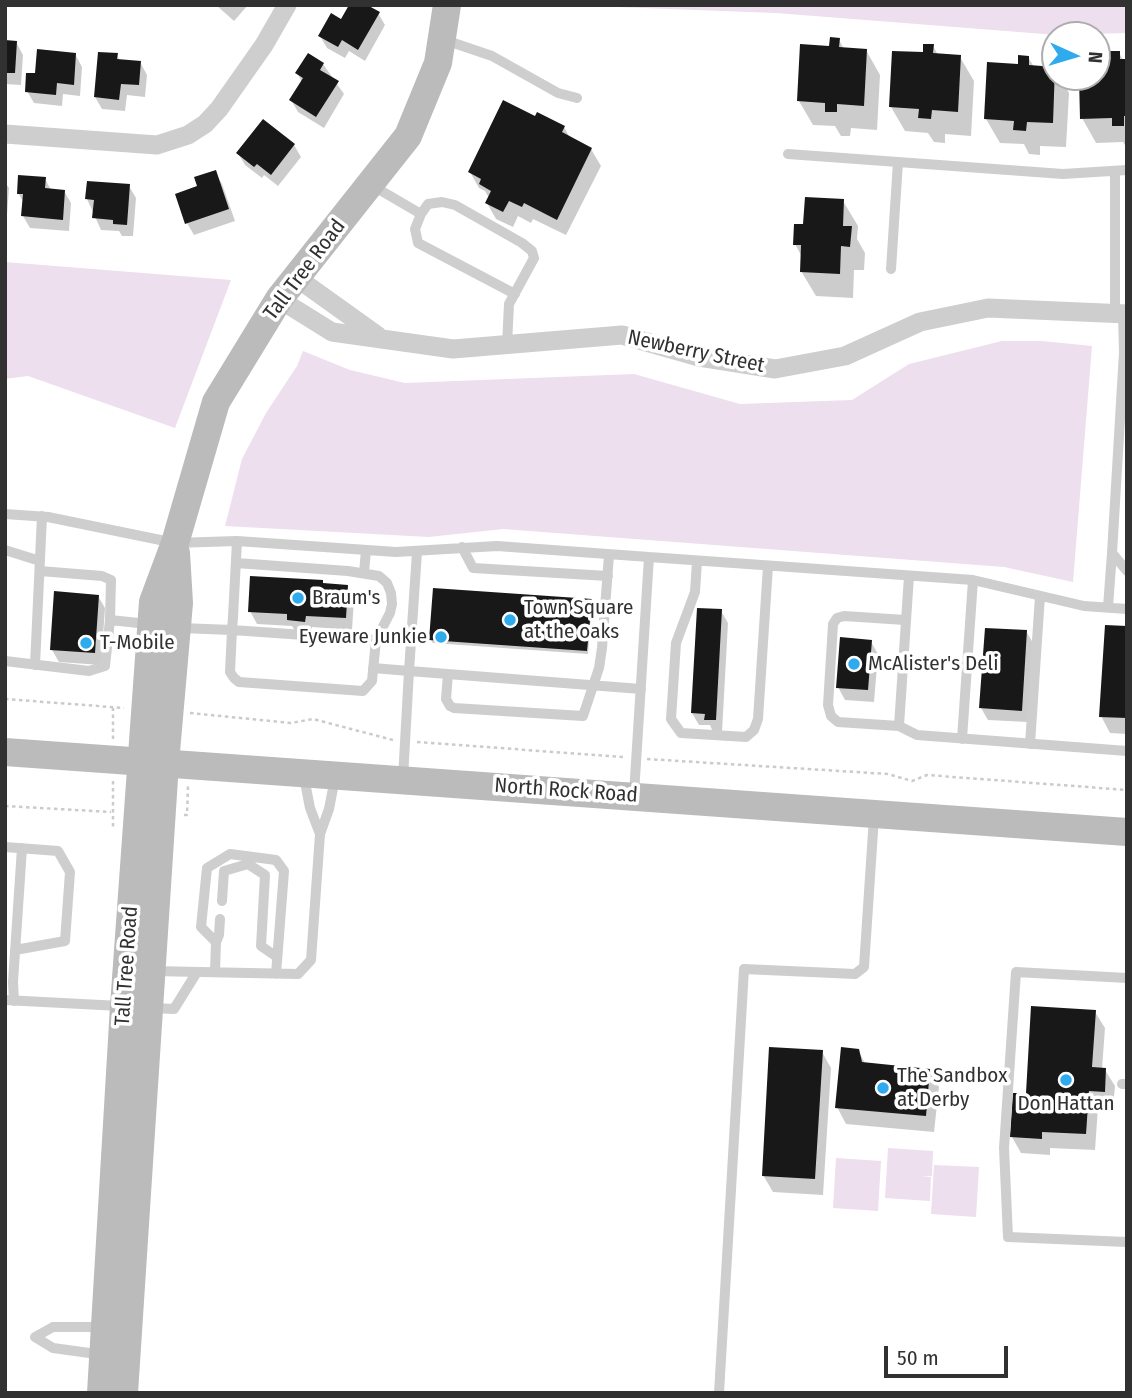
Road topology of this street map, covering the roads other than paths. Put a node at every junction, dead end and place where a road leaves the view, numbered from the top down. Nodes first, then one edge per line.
1 (287, 5) edge
2 (447, 5) edge
3 (442, 39) junction
4 (577, 99) dead end
5 (5, 134) edge
6 (788, 154) dead end
7 (898, 162) junction
8 (1124, 173) edge
9 (370, 185) junction
10 (421, 214) junction
11 (1115, 218) junction
12 (1127, 218) edge
13 (891, 269) dead end
14 (297, 278) junction
15 (515, 294) junction
16 (279, 299) junction
17 (1121, 313) edge
18 (382, 338) junction
19 (507, 345) junction
20 (1126, 352) edge
21 (5, 514) edge
22 (42, 516) junction
23 (237, 541) junction
24 (175, 543) junction
25 (462, 547) junction
26 (5, 550) edge
27 (366, 550) junction
28 (417, 552) junction
29 (609, 555) junction
30 (649, 557) junction
31 (1119, 559) edge
32 (697, 561) junction
33 (236, 563) junction
34 (40, 566) junction
35 (768, 566) junction
36 (1127, 571) edge
37 (364, 573) junction
38 (608, 576) junction
39 (908, 576) junction
40 (973, 580) junction
41 (1040, 596) junction
42 (1108, 607) junction
43 (1127, 609) edge
44 (110, 620) junction
45 (905, 620) junction
46 (164, 626) junction
47 (232, 630) junction
48 (376, 640) junction
49 (5, 662) edge
50 (35, 665) junction
51 (373, 668) junction
52 (409, 671) junction
53 (448, 674) junction
54 (593, 685) junction
55 (641, 689) junction
56 (899, 726) junction
57 (962, 739) junction
58 (1030, 744) junction
59 (1127, 751) edge
60 (5, 752) edge
61 (154, 763) junction
62 (303, 773) junction
63 (336, 775) junction
64 (402, 780) junction
65 (634, 796) junction
66 (874, 813) junction
67 (1127, 832) edge
68 (320, 834) junction
69 (5, 847) edge
70 (22, 848) junction
71 (222, 901) dead end
72 (220, 919) dead end
73 (216, 942) junction
74 (15, 950) junction
75 (277, 957) junction
76 (10, 962) edge
77 (152, 971) junction
78 (197, 972) junction
79 (215, 972) junction
80 (276, 974) junction
81 (1127, 978) edge
82 (10, 1001) edge
83 (137, 1007) junction
84 (1127, 1242) edge
85 (112, 1341) junction
86 (101, 1393) edge
87 (124, 1393) edge
88 (719, 1393) edge

1 - 5 street
2 - 3 street, Tall Tree Road
3 - 4 lane
3 - 9 street, Tall Tree Road
6 - 7 lane
7 - 8 lane
7 - 13 lane
8 - 11 lane
9 - 10 lane
9 - 14 street, Tall Tree Road
10 - 15 lane
10 - 15 lane
11 - 12 lane
11 - 17 lane
14 - 16 street, Tall Tree Road
14 - 18 street, Newberry Street
15 - 19 lane
16 - 18 street, Newberry Street
16 - 24 street, Tall Tree Road
17 - 19 street, Newberry Street
17 - 20 lane
18 - 19 street, Newberry Street
20 - 31 lane
21 - 22 lane
22 - 24 lane
22 - 34 lane
23 - 24 lane
23 - 27 lane
23 - 33 lane
24 - 46 street, Tall Tree Road
25 - 28 lane
25 - 29 lane
25 - 38 lane
26 - 34 lane
27 - 28 lane
27 - 37 lane
28 - 52 lane
29 - 30 lane
29 - 38 lane
30 - 32 lane
30 - 55 lane
31 - 36 lane
31 - 42 lane
32 - 35 lane
32 - 35 lane
33 - 37 lane
33 - 47 lane
34 - 44 lane
34 - 50 lane
35 - 39 lane
37 - 48 lane
38 - 54 lane
39 - 40 lane
39 - 45 lane
40 - 41 lane
40 - 57 lane
41 - 42 lane
41 - 58 lane
42 - 43 lane
44 - 46 lane
44 - 50 lane
45 - 56 lane
45 - 56 lane
46 - 47 lane
46 - 61 street, Tall Tree Road
47 - 48 lane
47 - 51 lane
48 - 51 lane
49 - 50 lane
51 - 52 lane
52 - 53 lane
52 - 64 lane
53 - 54 lane
53 - 54 lane
54 - 55 lane
55 - 65 lane
56 - 57 lane
57 - 58 lane
58 - 59 lane
60 - 61 street, North Rock Road
61 - 62 street, North Rock Road
61 - 77 street, Tall Tree Road
61 - 83 street, Tall Tree Road
62 - 63 street, North Rock Road
62 - 68 lane
63 - 64 street, North Rock Road
63 - 68 lane
64 - 65 street, North Rock Road
65 - 66 street, North Rock Road
66 - 67 street, North Rock Road
66 - 88 lane
68 - 80 lane
69 - 70 lane
70 - 74 lane
70 - 74 lane
71 - 75 lane
72 - 73 lane
73 - 75 lane
73 - 79 lane
74 - 76 lane
75 - 80 lane
76 - 82 lane
77 - 78 lane
77 - 83 street, Tall Tree Road
78 - 79 lane
78 - 83 lane
79 - 80 lane
81 - 84 lane
82 - 83 lane
83 - 85 street, Tall Tree Road
85 - 85 lane
85 - 86 street, Tall Tree Road
85 - 87 street, Tall Tree Road

